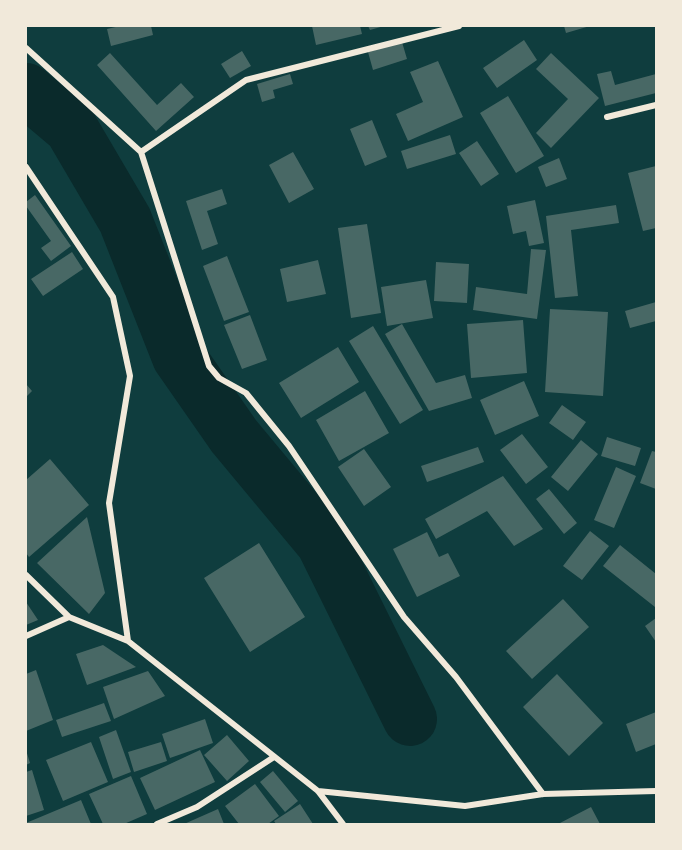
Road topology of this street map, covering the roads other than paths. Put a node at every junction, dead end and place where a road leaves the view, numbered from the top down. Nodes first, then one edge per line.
1 (459, 26) edge
2 (440, 27) edge
3 (26, 48) edge
4 (657, 105) edge
5 (607, 117) dead end
6 (141, 152) junction
7 (26, 166) edge
8 (26, 575) edge
9 (69, 617) junction
10 (26, 636) edge
11 (129, 641) junction
12 (274, 757) junction
13 (318, 791) junction
14 (657, 791) edge
15 (543, 794) junction
16 (157, 825) edge
17 (343, 825) edge

1 - 2 street
2 - 6 street
3 - 6 street
4 - 5 street
6 - 15 street
7 - 11 street
8 - 9 street
9 - 10 street
9 - 11 street
11 - 12 street
12 - 13 street
12 - 16 street
13 - 15 street
13 - 17 street
14 - 15 street

